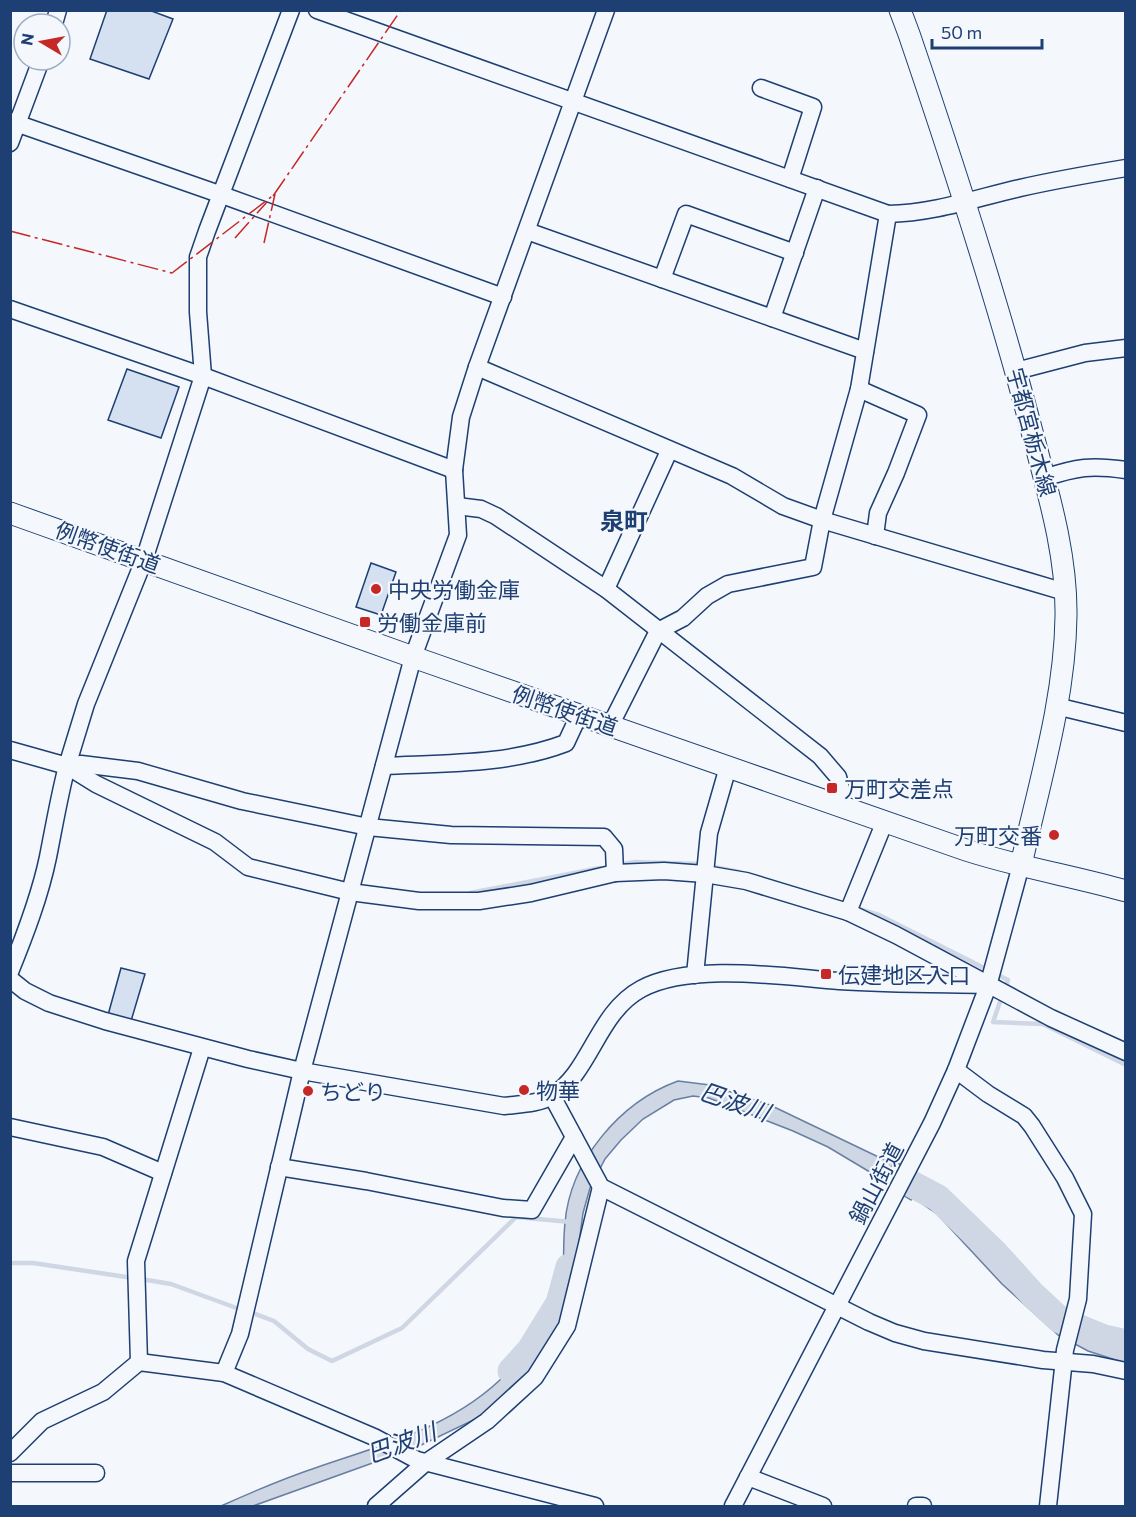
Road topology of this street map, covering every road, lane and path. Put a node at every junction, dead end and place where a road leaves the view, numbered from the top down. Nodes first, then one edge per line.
1 (291, 10) edge
2 (316, 10) edge
3 (606, 10) edge
4 (900, 10) edge
5 (36, 72) edge
6 (761, 88) dead end
7 (574, 102) junction
8 (14, 122) edge
9 (10, 143) edge
10 (1125, 168) edge
11 (790, 178) junction
12 (817, 188) junction
13 (222, 195) junction
14 (966, 203) junction
15 (888, 214) junction
16 (527, 231) junction
17 (795, 253) junction
18 (662, 279) junction
19 (503, 297) junction
20 (10, 309) edge
21 (772, 318) junction
22 (1125, 348) edge
23 (866, 351) junction
24 (477, 367) junction
25 (1016, 371) junction
26 (203, 376) junction
27 (859, 389) junction
28 (669, 450) junction
29 (1125, 470) edge
30 (454, 471) junction
31 (1044, 478) junction
32 (457, 506) junction
33 (10, 513) edge
34 (822, 520) junction
35 (875, 536) junction
36 (144, 560) junction
37 (606, 589) junction
38 (1065, 592) junction
39 (658, 631) junction
40 (413, 657) junction
41 (1056, 706) junction
42 (579, 715) junction
43 (1125, 723) edge
44 (609, 726) junction
45 (10, 750) edge
46 (67, 766) junction
47 (384, 766) junction
48 (728, 767) junction
49 (841, 805) junction
50 (885, 821) junction
51 (368, 827) junction
52 (1021, 865) junction
53 (615, 873) junction
54 (705, 874) junction
55 (1125, 891) edge
56 (350, 892) junction
57 (848, 912) junction
58 (10, 972) edge
59 (694, 975) junction
60 (10, 979) edge
61 (988, 986) junction
62 (202, 1048) junction
63 (1125, 1052) edge
64 (956, 1070) junction
65 (302, 1071) junction
66 (552, 1096) junction
67 (10, 1127) edge
68 (578, 1144) junction
69 (279, 1167) junction
70 (163, 1173) junction
71 (599, 1184) junction
72 (838, 1306) junction
73 (1065, 1356) junction
74 (139, 1362) junction
75 (1125, 1371) edge
76 (224, 1373) junction
77 (10, 1453) edge
78 (421, 1462) junction
79 (10, 1473) edge
80 (96, 1473) dead end
81 (748, 1477) junction
82 (376, 1506) edge
83 (595, 1506) edge
84 (733, 1506) edge
85 (823, 1506) edge
86 (916, 1506) edge
87 (923, 1506) edge
88 (1048, 1506) edge

1 - 13 street
2 - 7 street
3 - 7 street
4 - 14 main road, 宇都宮栃木線
5 - 8 street
6 - 11 street
7 - 11 street
7 - 16 street
8 - 9 street
8 - 13 street
10 - 14 street
11 - 12 street
12 - 15 street
12 - 17 street
13 - 19 street
13 - 26 street
14 - 15 street
14 - 25 main road, 宇都宮栃木線
15 - 23 street
16 - 18 street
16 - 19 street
17 - 18 street
17 - 21 street
18 - 21 street
19 - 24 street
20 - 26 street
21 - 23 street
22 - 25 street
23 - 27 street
24 - 28 street
24 - 30 street
25 - 31 main road, 宇都宮栃木線
26 - 30 street
26 - 36 street
27 - 34 street
27 - 35 street
28 - 34 street
28 - 37 street
29 - 31 street
30 - 32 street
31 - 38 main road, 宇都宮栃木線
32 - 37 street
32 - 40 street
33 - 36 main road, 例幣使街道
34 - 35 street
34 - 39 street
35 - 38 street
36 - 40 main road, 例幣使街道
36 - 46 street
37 - 39 street
38 - 41 main road, 宇都宮栃木線
39 - 44 street
39 - 49 street
40 - 42 main road, 例幣使街道
40 - 47 street
41 - 43 street
41 - 52 main road, 宇都宮栃木線
42 - 44 main road, 例幣使街道
42 - 47 street
44 - 48 main road, 例幣使街道
45 - 46 street
46 - 51 street
46 - 56 street
46 - 58 street
47 - 51 street
48 - 49 main road, 例幣使街道
48 - 54 street
49 - 50 main road, 例幣使街道
50 - 52 main road, 例幣使街道
50 - 57 street
51 - 53 street
51 - 56 street
52 - 55 main road, 例幣使街道
52 - 61 street, 鍋山街道
53 - 54 street
53 - 56 street
54 - 57 street
54 - 59 street
56 - 65 street
57 - 61 street
59 - 61 street
59 - 66 street
60 - 62 street
61 - 63 street
61 - 64 street, 鍋山街道
62 - 65 street
62 - 70 street
64 - 72 street, 鍋山街道
64 - 73 street
65 - 66 street
65 - 69 street
66 - 68 street
67 - 70 street
68 - 69 street
68 - 71 street
69 - 76 street
70 - 74 street
71 - 72 street
71 - 78 street
72 - 73 street
72 - 81 street, 鍋山街道
73 - 75 street
73 - 88 street
74 - 76 street
74 - 77 street
76 - 78 street
78 - 82 street
78 - 83 street
79 - 80 street
81 - 84 street, 鍋山街道
81 - 85 street
86 - 87 street

